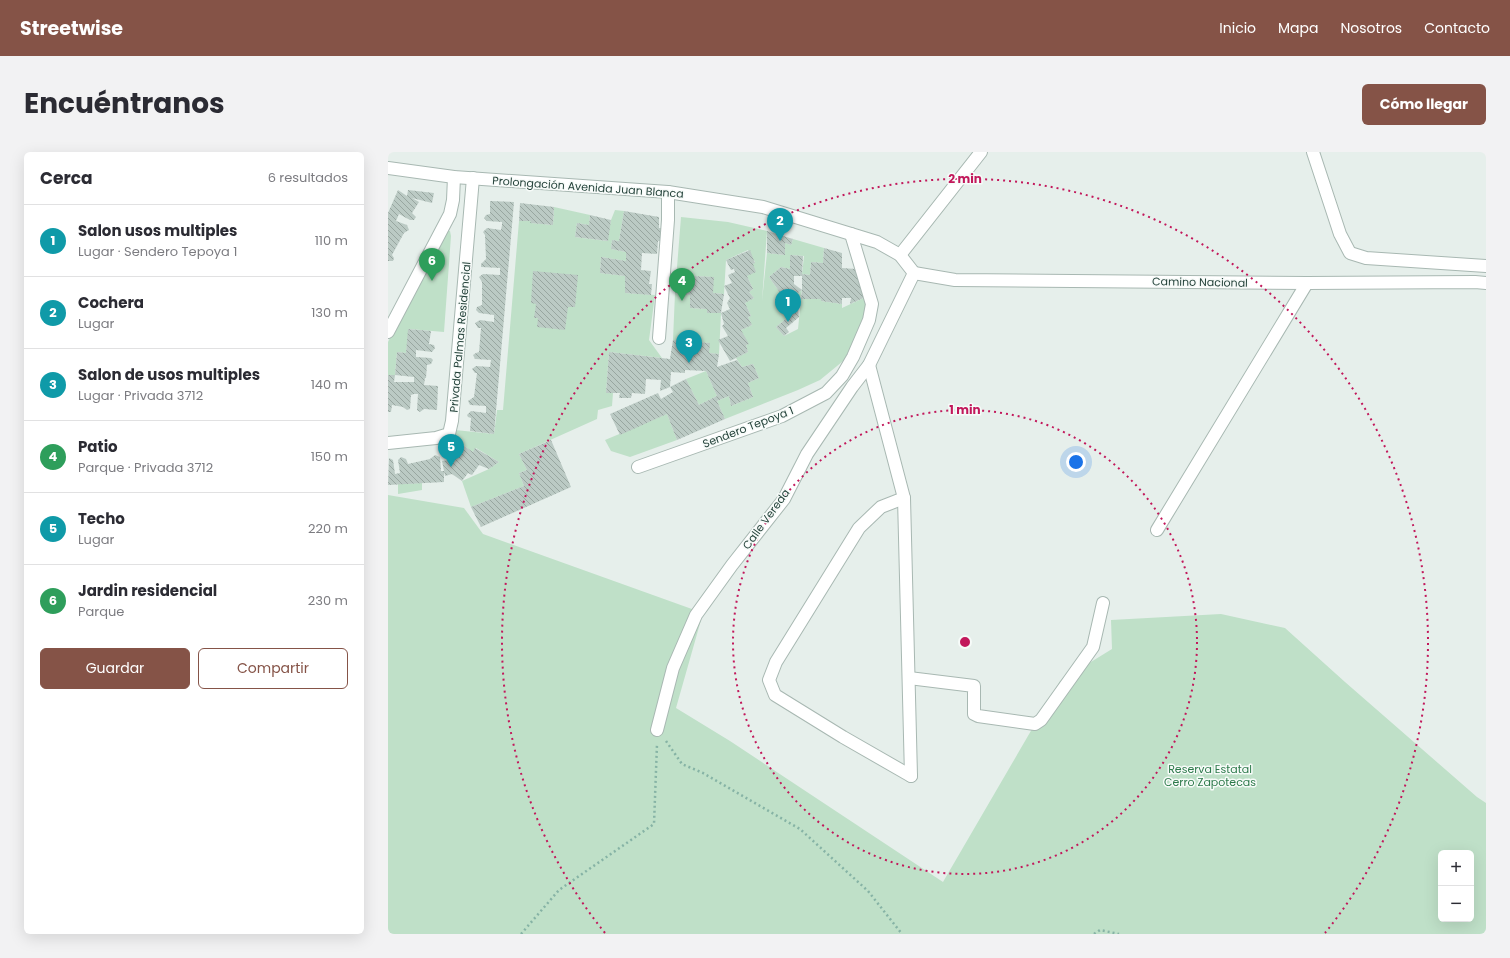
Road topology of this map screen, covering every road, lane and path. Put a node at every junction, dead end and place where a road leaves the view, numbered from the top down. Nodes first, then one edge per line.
1 (981, 152) edge
2 (1313, 152) edge
3 (388, 168) edge
4 (454, 177) junction
5 (473, 178) junction
6 (668, 192) junction
7 (850, 234) junction
8 (900, 255) junction
9 (1486, 266) edge
10 (914, 273) junction
11 (1307, 283) junction
12 (1486, 283) edge
13 (388, 332) edge
14 (659, 338) dead end
15 (869, 365) junction
16 (388, 442) edge
17 (638, 467) dead end
18 (904, 498) junction
19 (1157, 530) dead end
20 (1103, 603) dead end
21 (909, 678) junction
22 (657, 730) junction
23 (521, 934) edge
24 (902, 934) edge
25 (1094, 934) edge
26 (1119, 934) edge

1 - 8 street
2 - 9 street
3 - 4 street, Prolongación Avenida Juan Blanca
4 - 5 street, Prolongación Avenida Juan Blanca
4 - 13 street
5 - 6 street, Prolongación Avenida Juan Blanca
5 - 16 street, Privada Palmas Residencial
6 - 7 street, Prolongación Avenida Juan Blanca
6 - 14 street
7 - 8 street, Prolongación Avenida Juan Blanca
7 - 17 street, Sendero Tepoya 1
8 - 10 street, Prolongación Avenida Juan Blanca
10 - 11 street, Camino Nacional
10 - 15 street, Calle Vereda
11 - 12 street, Camino Nacional
11 - 19 street
15 - 18 street
15 - 22 street, Calle Vereda
18 - 21 street
18 - 21 street
20 - 21 street
22 - 23 path
22 - 24 path
25 - 26 path

